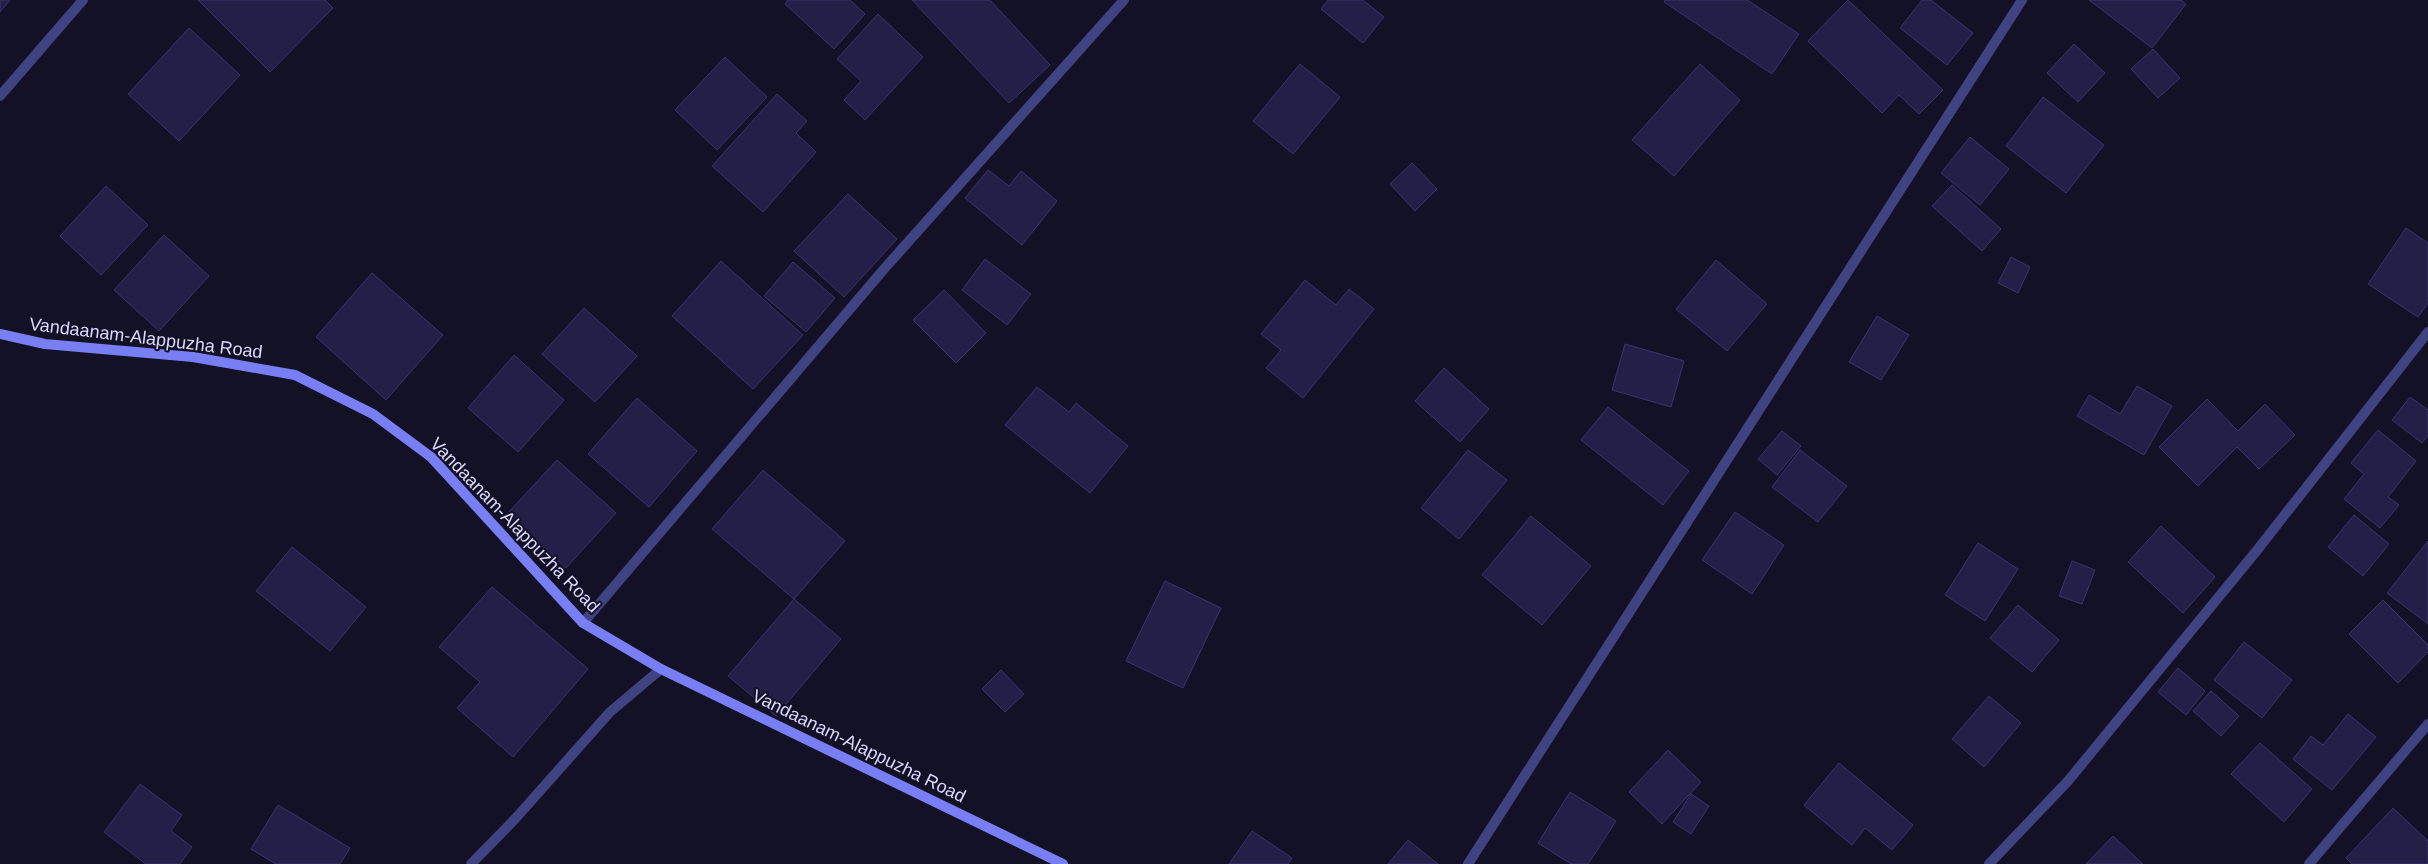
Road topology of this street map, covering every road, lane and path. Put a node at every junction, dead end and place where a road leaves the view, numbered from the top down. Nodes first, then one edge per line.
1 (83, 0) edge
2 (1124, 0) edge
3 (2022, 0) edge
4 (0, 96) edge
5 (2428, 332) edge
6 (0, 334) edge
7 (583, 623) junction
8 (660, 669) junction
9 (2428, 724) edge
10 (471, 864) edge
11 (1064, 864) edge
12 (1468, 864) edge
13 (1989, 864) edge
14 (2309, 864) edge

1 - 4 street
2 - 7 street
3 - 12 street
5 - 13 street
6 - 7 main road, Vandaanam-Alappuzha Road
7 - 8 main road, Vandaanam-Alappuzha Road
8 - 10 street
8 - 11 main road, Vandaanam-Alappuzha Road
9 - 14 street

